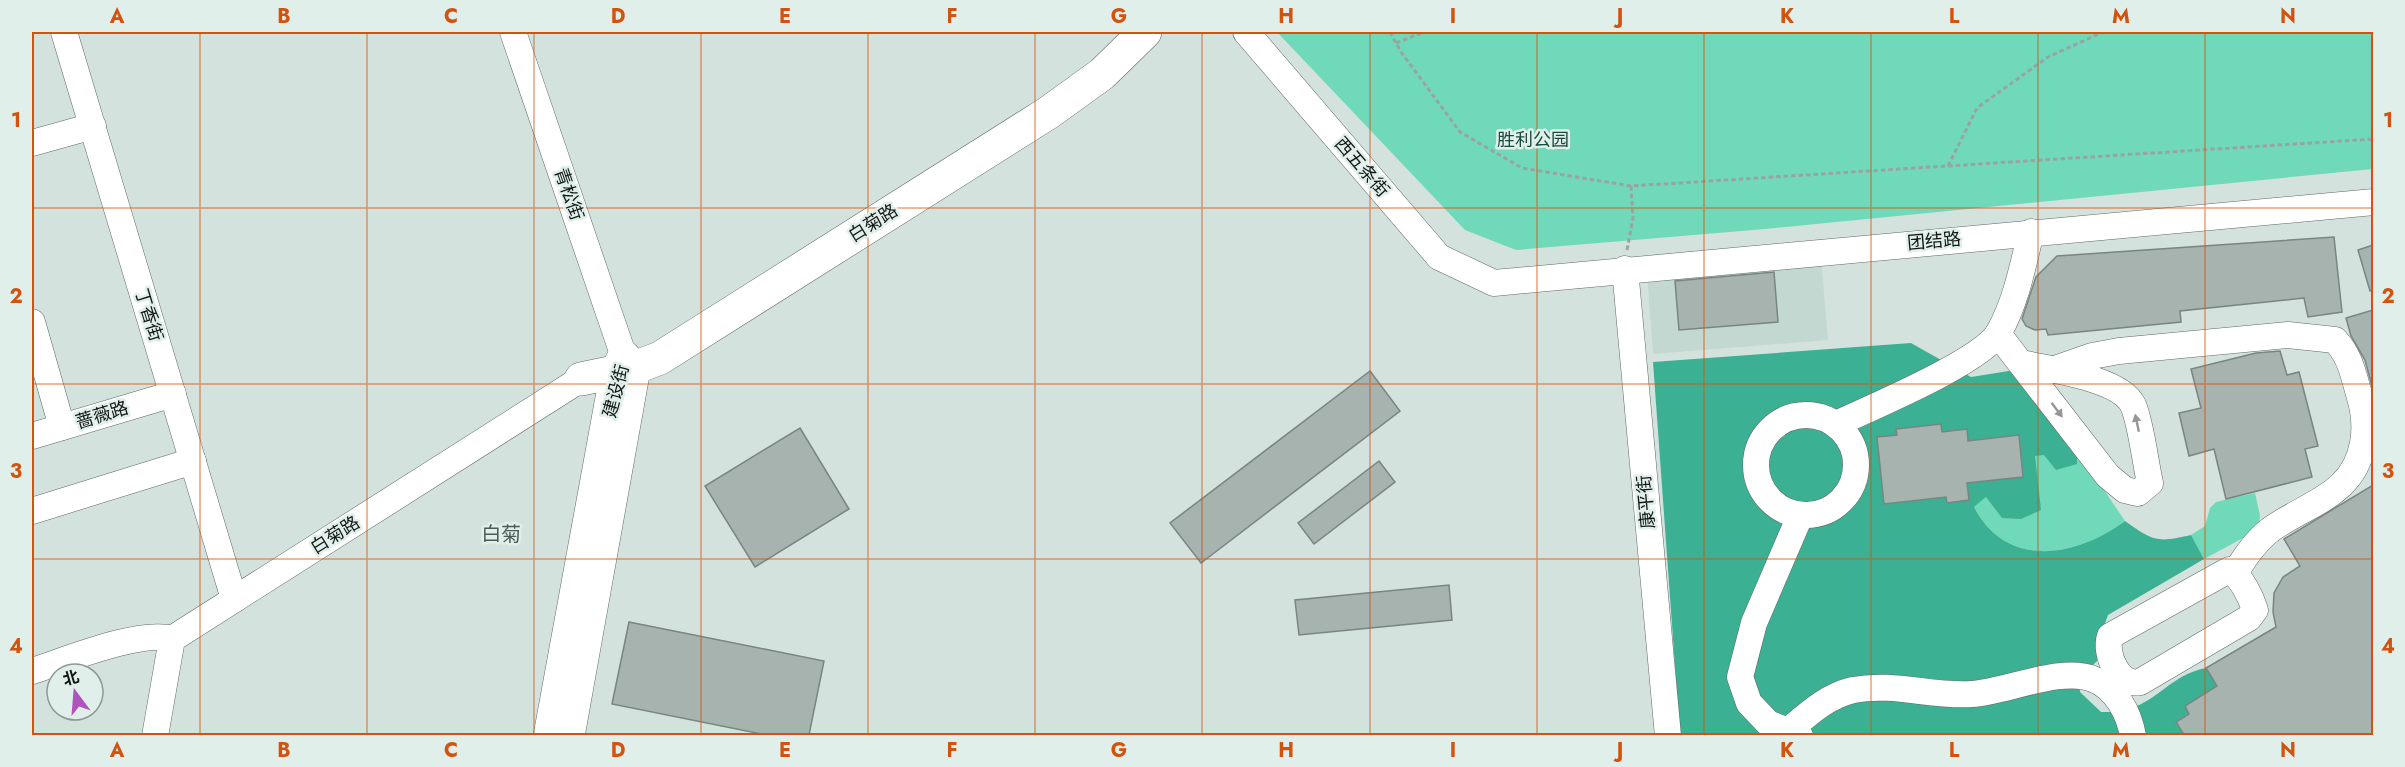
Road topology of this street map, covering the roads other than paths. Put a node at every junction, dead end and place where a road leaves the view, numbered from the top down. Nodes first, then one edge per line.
1 (64, 32) edge
2 (513, 32) edge
3 (1121, 32) edge
4 (1145, 32) edge
5 (1246, 32) edge
6 (93, 126) junction
7 (32, 143) edge
8 (2373, 202) edge
9 (2031, 232) junction
10 (1625, 269) junction
11 (1494, 283) joint
12 (32, 322) edge
13 (1998, 334) junction
14 (2022, 363) junction
15 (625, 365) junction
16 (2052, 370) junction
17 (581, 379) joint
18 (173, 394) junction
19 (1836, 424) junction
20 (62, 427) junction
21 (32, 436) edge
22 (193, 461) junction
23 (32, 511) edge
24 (1800, 516) junction
25 (2235, 573) junction
26 (234, 599) junction
27 (172, 639) junction
28 (32, 671) edge
29 (2109, 675) junction
30 (1794, 733) edge
31 (155, 735) edge
32 (550, 735) edge
33 (568, 735) edge
34 (1668, 735) edge
35 (2133, 735) edge

1 - 6 street, 丁香街
2 - 15 street, 青松街
3 - 15 main road, 白菊路
4 - 15 main road, 白菊路
5 - 11 street, 西五条街
6 - 7 street
6 - 18 street, 丁香街
8 - 9 street, 团结路
9 - 10 street, 团结路
9 - 13 street
10 - 11 street, 团结路
10 - 34 street, 康平街
12 - 20 street
13 - 14 street
13 - 19 street
14 - 16 street
14 -> 16 street
15 - 17 main road, 白菊路
15 - 32 main road, 建设街
15 - 33 main road, 建设街
16 - 25 street
17 - 26 street, 白菊路
18 - 20 street, 蔷薇路
18 - 22 street, 丁香街
19 - 24 street
19 - 24 street
20 - 21 street, 蔷薇路
22 - 23 street
22 - 26 street, 丁香街
24 - 30 street
25 - 29 street
25 - 29 street
26 - 27 street, 白菊路
27 - 28 street
27 - 31 street
29 - 30 street
29 - 35 street

